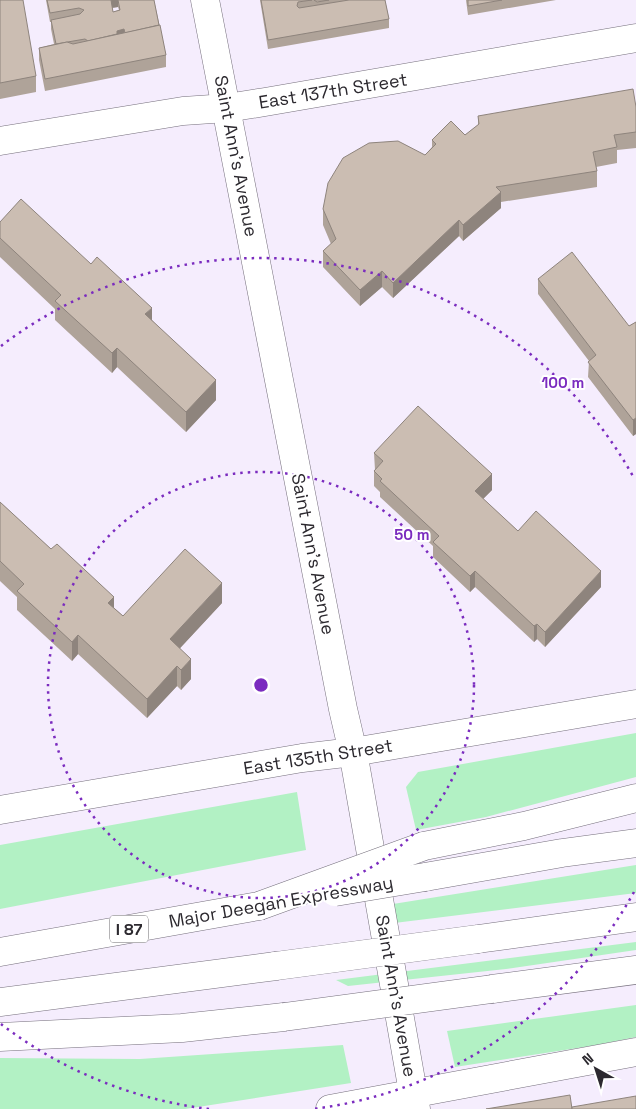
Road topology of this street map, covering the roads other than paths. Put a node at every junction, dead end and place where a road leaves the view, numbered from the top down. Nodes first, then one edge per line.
1 (205, 0) edge
2 (636, 38) edge
3 (227, 108) junction
4 (0, 141) edge
5 (636, 704) edge
6 (353, 752) junction
7 (636, 798) edge
8 (0, 810) edge
9 (636, 834) edge
10 (636, 843) edge
11 (562, 853) junction
12 (259, 906) junction
13 (636, 916) edge
14 (0, 952) edge
15 (636, 970) edge
16 (0, 1002) edge
17 (0, 1037) edge
18 (636, 1052) edge
19 (414, 1102) edge
20 (330, 1109) edge

1 - 3 main road, Saint Ann's Avenue
2 - 3 main road, East 137th Street
3 - 4 main road, East 137th Street
3 - 6 main road, Saint Ann's Avenue
5 - 6 main road, East 135th Street
6 - 8 main road, East 135th Street
6 - 19 main road, Saint Ann's Avenue
7 - 12 main road, bridge
9 - 11 main road
10 - 11 main road
11 - 12 main road, Major Deegan Expressway / I 87, bridge
12 - 14 main road, Major Deegan Expressway / I 87
13 - 16 main road, bridge
15 - 17 main road, bridge
18 - 19 main road
19 - 20 main road

